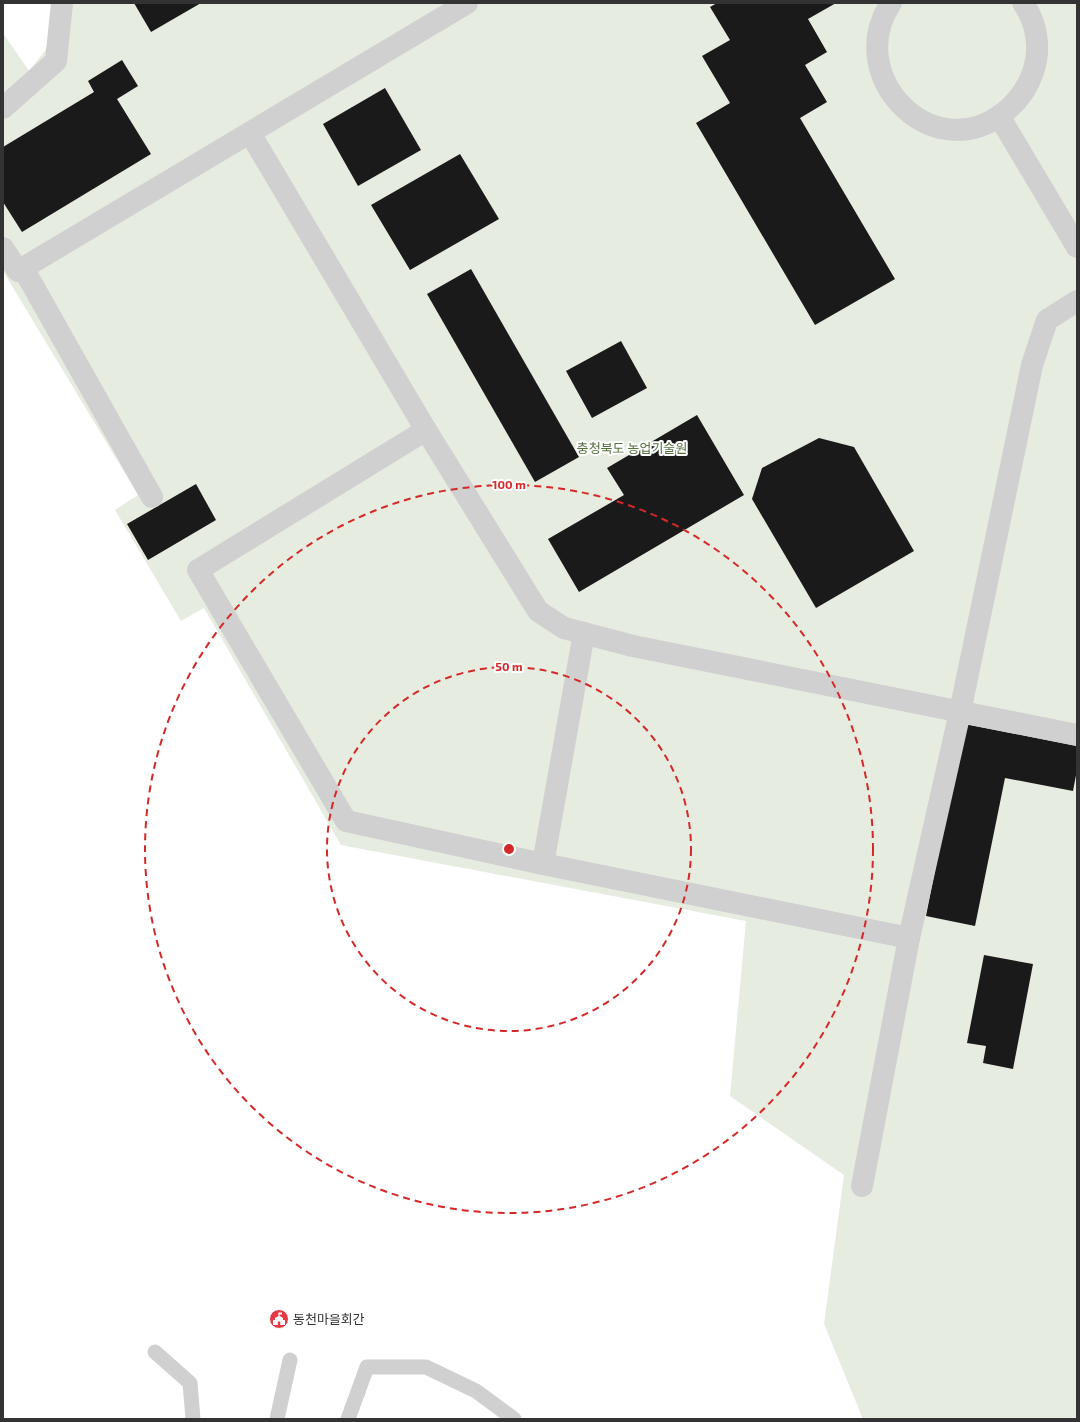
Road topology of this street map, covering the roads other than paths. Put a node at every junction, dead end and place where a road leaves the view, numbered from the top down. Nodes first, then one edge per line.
1 (62, 3) edge
2 (467, 3) edge
3 (891, 3) edge
4 (1023, 3) edge
5 (3, 108) edge
6 (999, 116) junction
7 (250, 133) junction
8 (1077, 247) edge
9 (3, 248) edge
10 (23, 268) junction
11 (1077, 301) edge
12 (426, 430) junction
13 (152, 497) dead end
14 (584, 633) junction
15 (960, 712) junction
16 (1077, 735) edge
17 (543, 864) junction
18 (909, 938) junction
19 (862, 1186) dead end
20 (155, 1352) dead end
21 (290, 1360) dead end
22 (193, 1419) edge
23 (277, 1419) edge
24 (348, 1419) edge
25 (514, 1419) edge

1 - 5 street
2 - 7 street
3 - 6 street
4 - 6 street
6 - 8 street
7 - 10 street
7 - 12 street
9 - 10 street
10 - 13 street
11 - 15 street
12 - 14 street
12 - 17 street
14 - 15 street
14 - 17 street
15 - 16 street
15 - 18 street
17 - 18 street
18 - 19 street
20 - 22 lane
21 - 23 lane
24 - 25 lane

